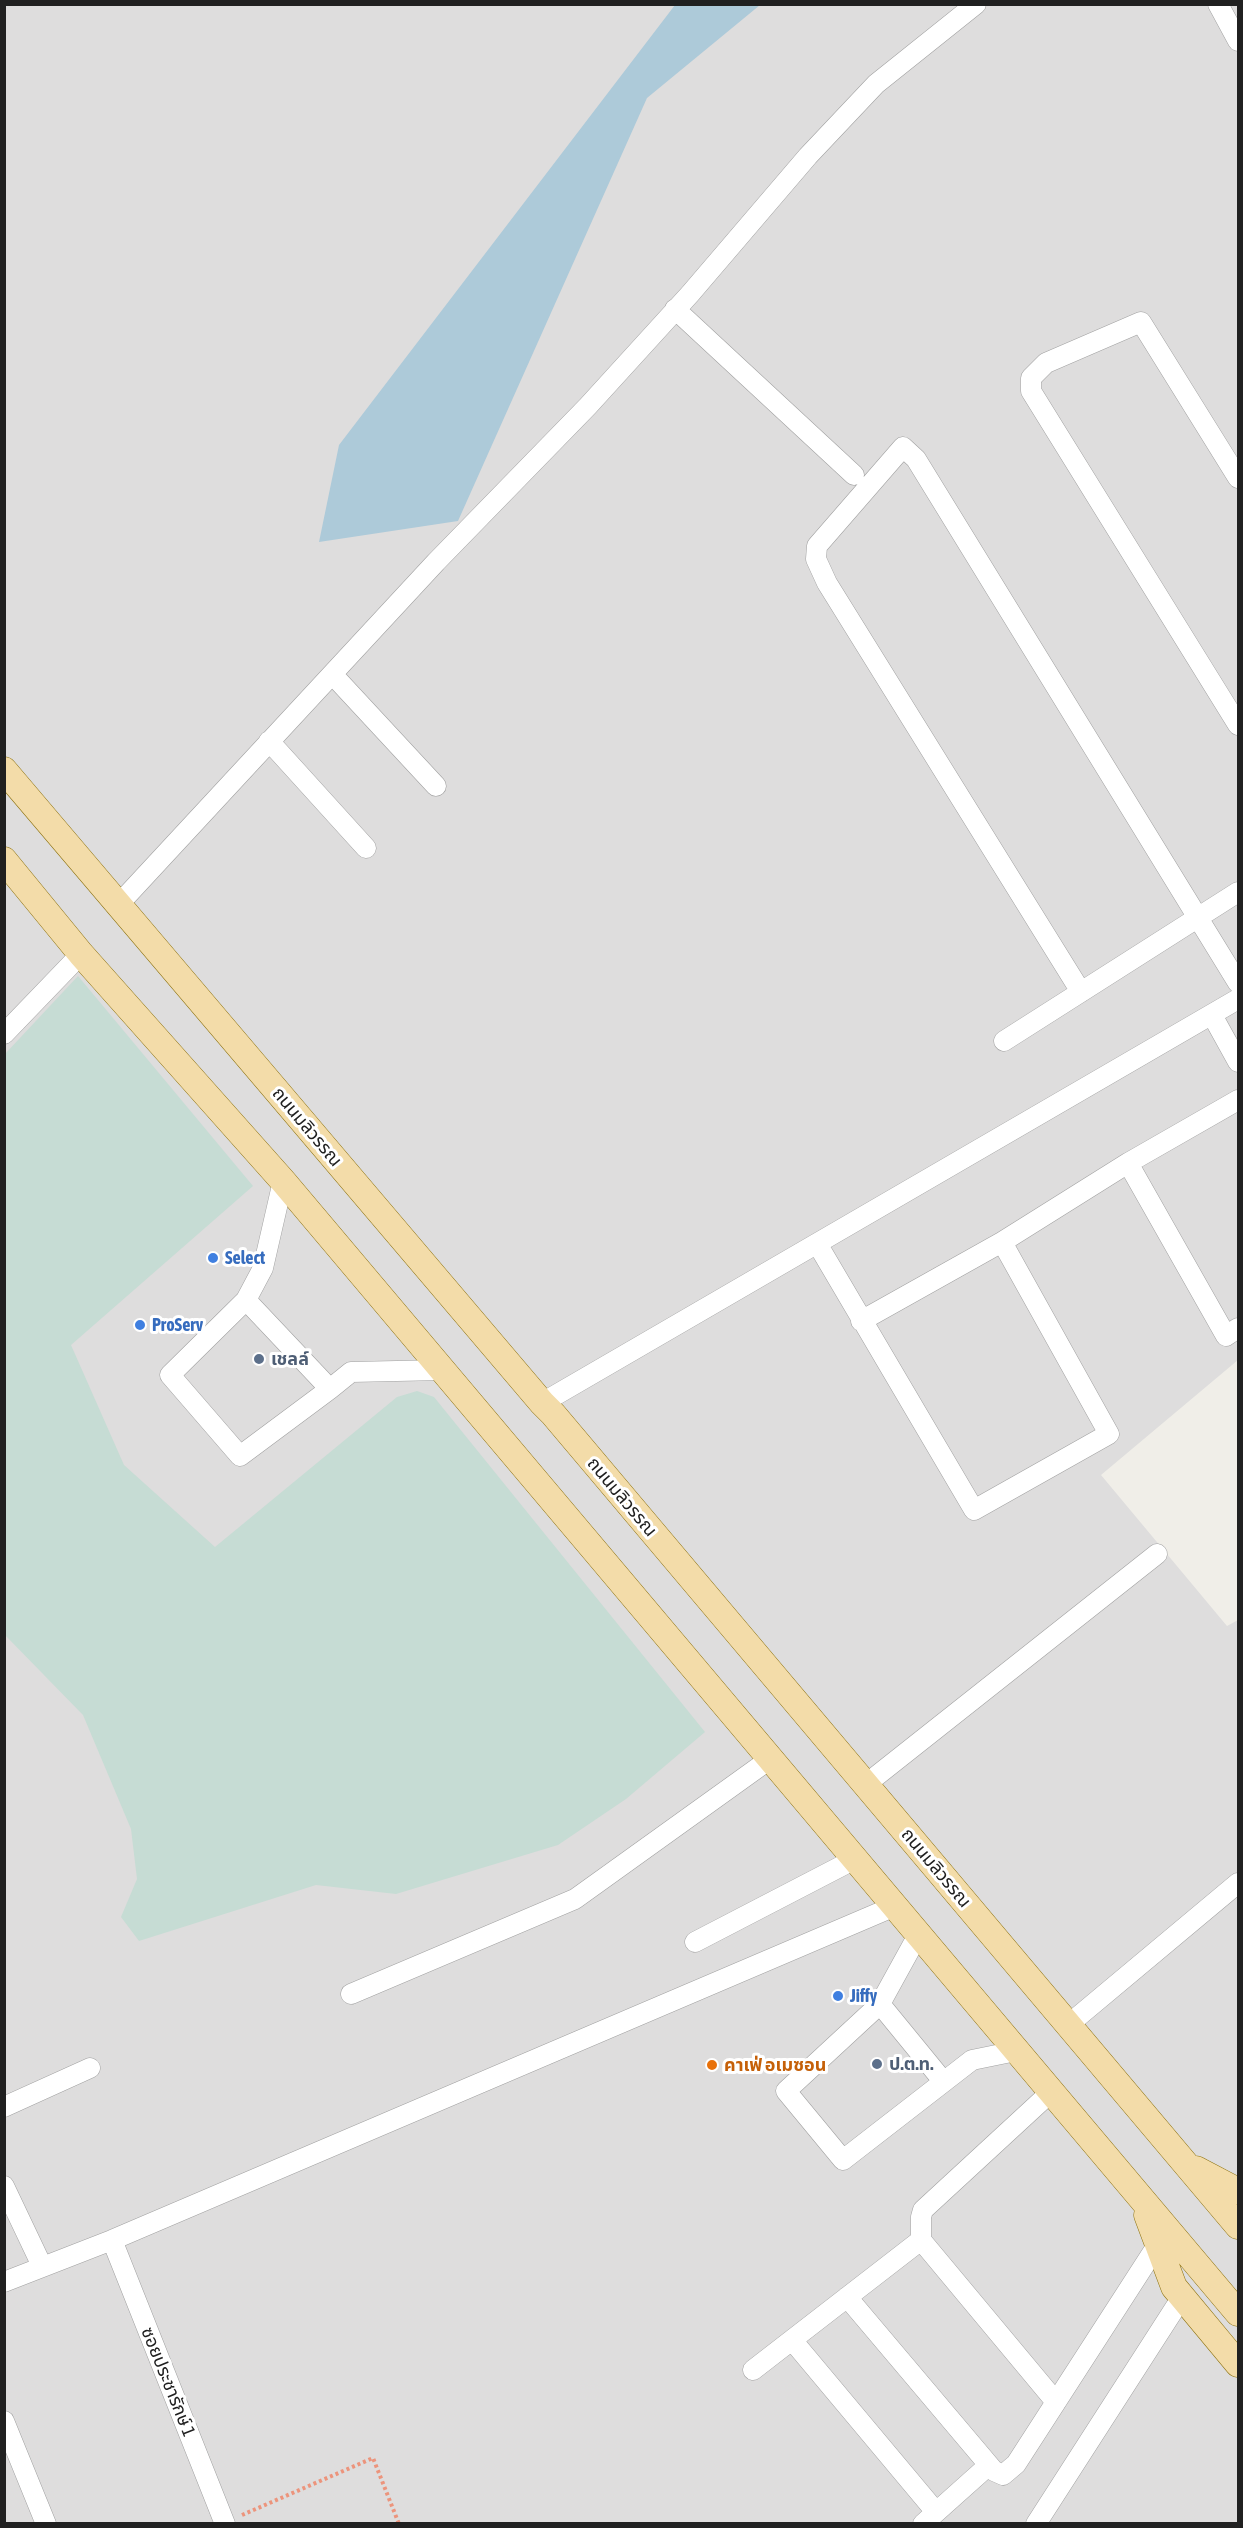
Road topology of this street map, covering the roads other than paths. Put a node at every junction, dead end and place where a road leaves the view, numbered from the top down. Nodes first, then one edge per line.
1 (976, 4) edge
2 (1218, 4) edge
3 (1239, 41) edge
4 (675, 309) junction
5 (854, 475) dead end
6 (1239, 477) edge
7 (333, 675) junction
8 (1239, 725) edge
9 (269, 741) junction
10 (4, 770) edge
11 (436, 786) dead end
12 (366, 848) dead end
13 (4, 860) edge
14 (1239, 892) edge
15 (119, 904) junction
16 (1197, 916) junction
17 (81, 954) junction
18 (1239, 983) edge
19 (1081, 992) junction
20 (1239, 999) edge
21 (1212, 1015) junction
22 (4, 1034) edge
23 (1004, 1041) dead end
24 (1239, 1062) edge
25 (1239, 1100) edge
26 (1128, 1163) junction
27 (283, 1182) junction
28 (1002, 1242) junction
29 (818, 1245) junction
30 (246, 1300) junction
31 (861, 1321) junction
32 (1239, 1328) edge
33 (442, 1370) junction
34 (330, 1389) junction
35 (542, 1403) junction
36 (1157, 1554) dead end
37 (770, 1759) junction
38 (865, 1785) junction
39 (855, 1859) junction
40 (1239, 1883) edge
41 (895, 1906) junction
42 (918, 1935) junction
43 (695, 1942) dead end
44 (351, 1994) dead end
45 (880, 2004) junction
46 (1068, 2025) junction
47 (1016, 2051) junction
48 (90, 2068) dead end
49 (943, 2081) junction
50 (1051, 2092) junction
51 (4, 2107) edge
52 (1186, 2163) junction
53 (4, 2186) edge
54 (1239, 2191) edge
55 (1141, 2198) junction
56 (1239, 2226) edge
57 (112, 2240) junction
58 (921, 2240) junction
59 (1158, 2244) junction
60 (42, 2266) junction
61 (4, 2282) edge
62 (847, 2297) junction
63 (1182, 2297) junction
64 (1239, 2313) edge
65 (792, 2340) junction
66 (1239, 2364) edge
67 (753, 2370) dead end
68 (1056, 2402) junction
69 (4, 2421) edge
70 (989, 2465) junction
71 (929, 2518) edge
72 (46, 2523) edge
73 (225, 2523) edge
74 (1036, 2523) edge

1 - 4 street
2 - 3 street
4 - 5 street
4 - 7 street
6 - 8 street
7 - 9 street
7 - 11 street
9 - 12 street
9 - 15 street
10 - 15 main road, ถนนมลิวรรณ
13 - 17 main road
14 - 16 street
15 - 35 main road, ถนนมลิวรรณ
16 - 18 street
16 - 19 street
16 - 19 street
17 - 22 street
17 - 27 main road
19 - 23 street
20 - 21 street
21 - 24 street
21 - 29 street
25 - 26 street
26 - 28 street
26 - 32 street
27 - 30 street
27 - 33 main road
28 - 31 street
28 - 31 street
29 - 31 street
29 - 35 street
30 - 34 street
30 - 34 street
33 - 34 street
33 - 37 main road
35 - 38 main road, ถนนมลิวรรณ
36 - 38 street
37 - 39 main road
37 - 44 street
38 - 46 main road, ถนนมลิวรรณ
39 - 41 main road
39 - 43 street
40 - 46 street
41 - 42 main road
41 - 57 street
42 - 45 street
42 - 47 main road
45 - 49 street
45 - 49 street
46 - 52 main road, ถนนมลิวรรณ
47 - 49 street
47 - 50 main road
48 - 51 street
50 - 55 main road
50 - 58 street
52 - 54 main road
52 - 56 main road, ถนนมลิวรรณ
53 - 60 street
55 - 59 main road
55 - 64 main road
57 - 60 street
57 - 73 street, ซอยประชารักษ์ 1
58 - 62 street
58 - 68 street
59 - 63 main road
59 - 68 street
60 - 61 street
62 - 65 street
62 - 70 street
63 - 66 main road
63 - 74 street
65 - 67 street
65 - 71 street
68 - 70 street
69 - 72 street
70 - 71 street

